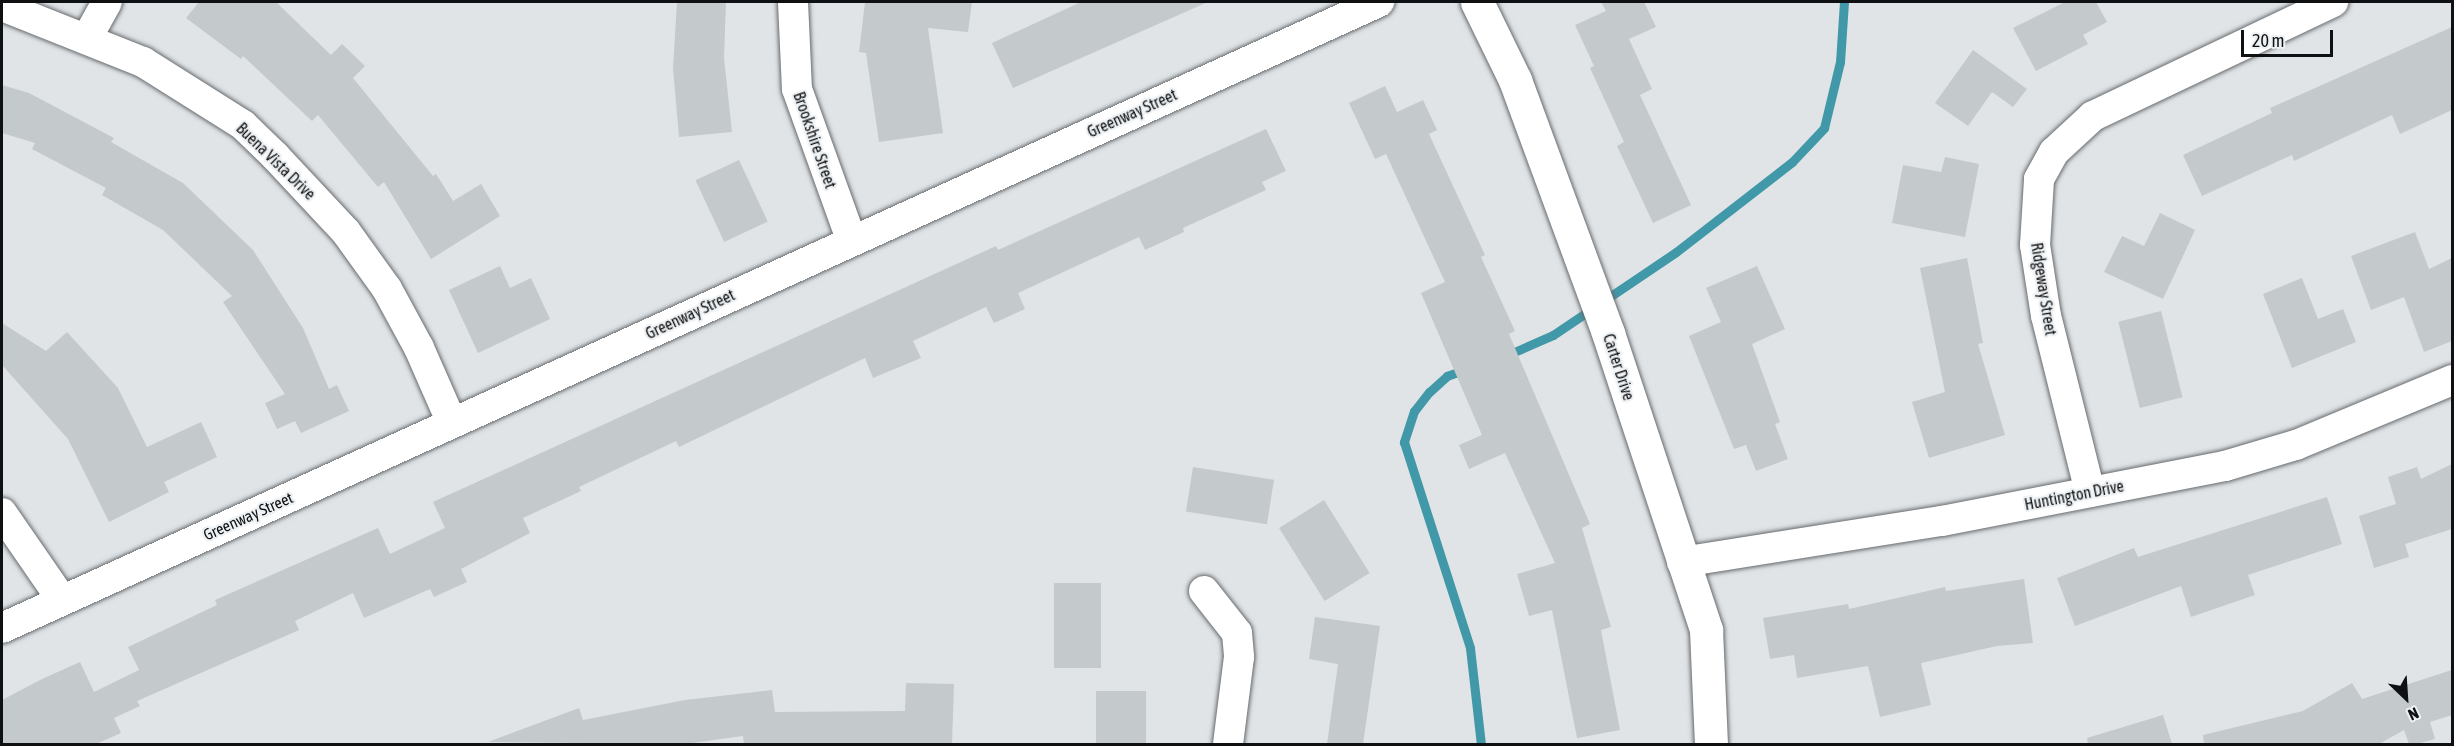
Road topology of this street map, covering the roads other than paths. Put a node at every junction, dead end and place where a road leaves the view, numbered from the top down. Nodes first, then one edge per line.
1 (107, 2) edge
2 (794, 2) edge
3 (1379, 2) edge
4 (1477, 2) edge
5 (2333, 2) edge
6 (2, 6) edge
7 (87, 38) junction
8 (851, 239) junction
9 (2452, 380) edge
10 (452, 423) junction
11 (2090, 492) junction
12 (2, 513) edge
13 (1682, 562) junction
14 (1204, 591) dead end
15 (62, 600) junction
16 (2, 628) edge
17 (1228, 744) edge
18 (1711, 744) edge

1 - 7 street
2 - 8 street, Brookshire Street
3 - 8 street, Greenway Street
4 - 13 street, Carter Drive
5 - 11 street, Ridgeway Street
6 - 7 street, Buena Vista Drive
7 - 10 street, Buena Vista Drive
8 - 10 street, Greenway Street
9 - 11 street, Huntington Drive
10 - 15 street, Greenway Street
11 - 13 street, Huntington Drive
12 - 15 street
13 - 18 street, Carter Drive
14 - 17 street
15 - 16 street, Greenway Street

